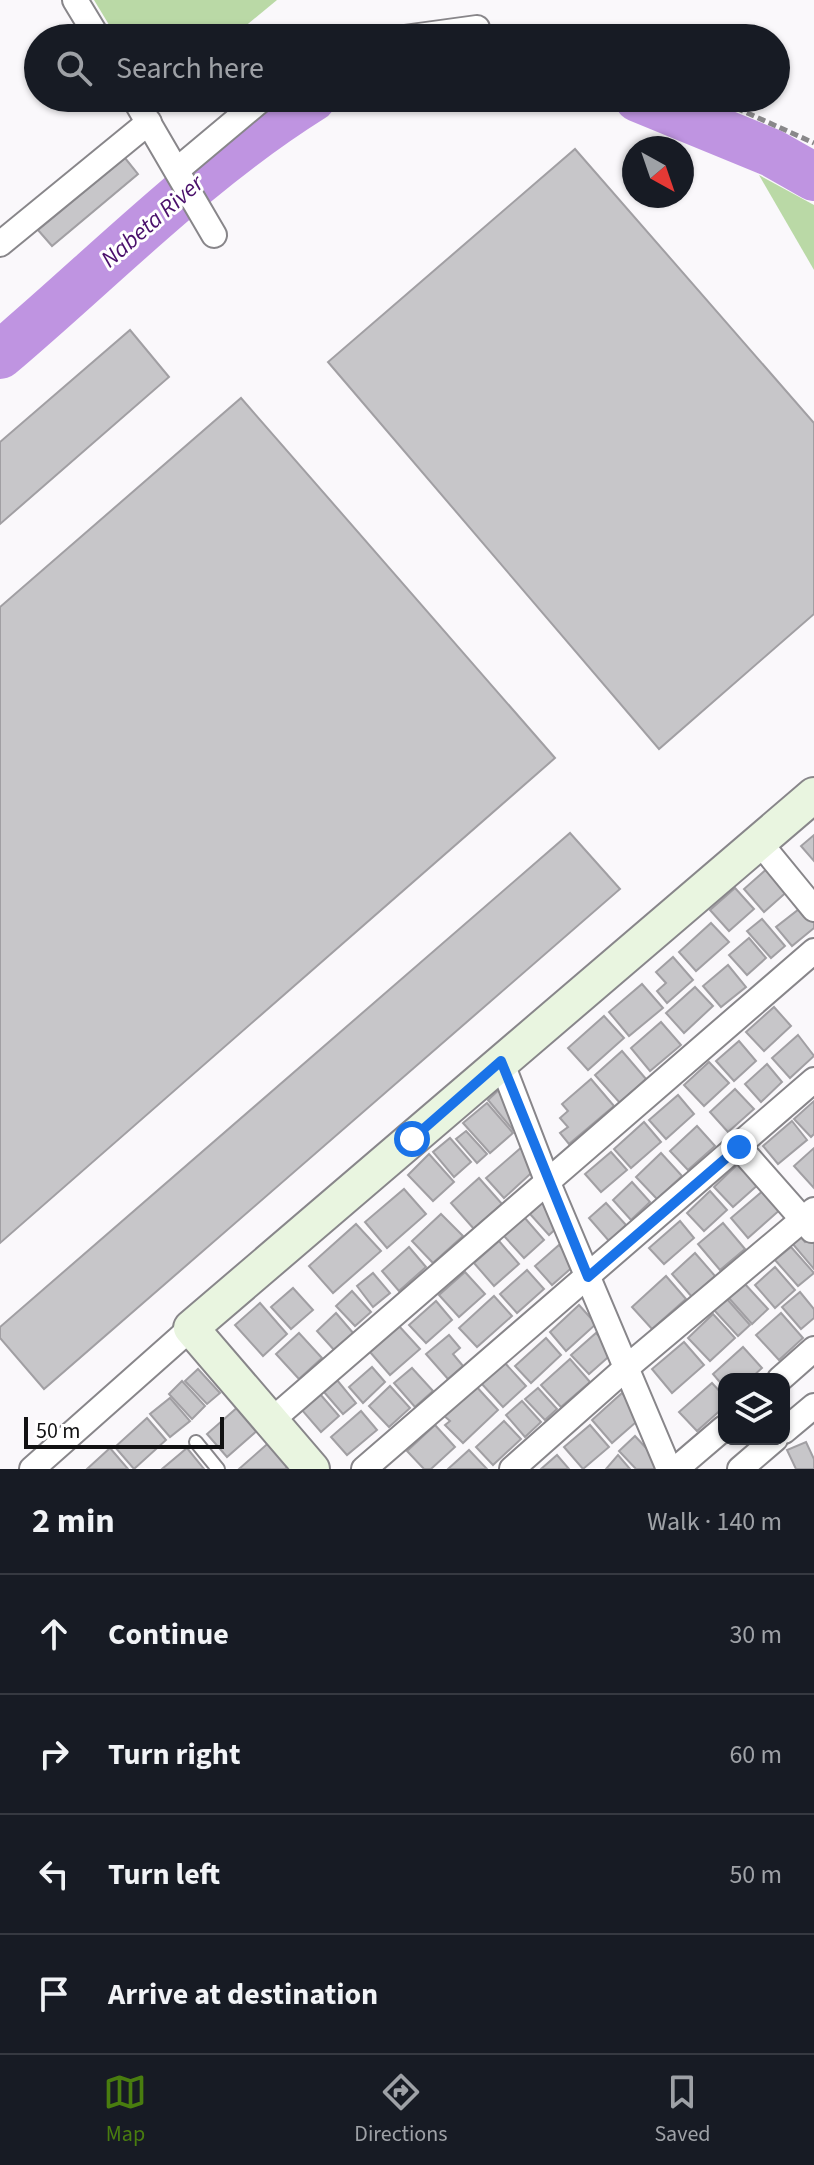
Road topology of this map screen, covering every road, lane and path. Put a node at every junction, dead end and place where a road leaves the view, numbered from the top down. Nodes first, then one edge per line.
1 (75, 0) edge
2 (90, 24) edge
3 (143, 112) edge
4 (246, 112) edge
5 (745, 112) edge
6 (149, 122) junction
7 (814, 143) edge
8 (177, 170) junction
9 (214, 235) dead end
10 (0, 244) edge
11 (814, 795) edge
12 (760, 843) junction
13 (814, 909) edge
14 (814, 951) edge
15 (501, 1061) junction
16 (814, 1080) edge
17 (739, 1147) junction
18 (548, 1183) junction
19 (811, 1220) edge
20 (588, 1277) junction
21 (191, 1328) junction
22 (814, 1349) edge
23 (626, 1368) junction
24 (787, 1373) edge
25 (814, 1406) edge
26 (272, 1420) junction
27 (790, 1426) edge
28 (718, 1433) edge
29 (196, 1442) dead end
30 (768, 1445) edge
31 (33, 1468) edge
32 (218, 1469) edge
33 (312, 1469) edge
34 (364, 1469) edge
35 (512, 1469) edge
36 (669, 1469) edge
37 (676, 1469) edge
38 (740, 1469) edge

1 - 2 street
3 - 6 street
4 - 8 street
5 - 7 path
6 - 8 street
6 - 10 street
8 - 9 street
11 - 12 street
12 - 13 street
12 - 15 street
14 - 18 street
15 - 18 street
15 - 21 street
16 - 17 street
17 - 19 street
17 - 20 street
18 - 20 street
18 - 26 street
19 - 23 street
20 - 23 street
20 - 34 street
21 - 26 street
21 - 31 street
22 - 24 street
23 - 35 street
23 - 36 street
25 - 27 street
26 - 33 street
28 - 37 street
29 - 32 lane
30 - 38 street

